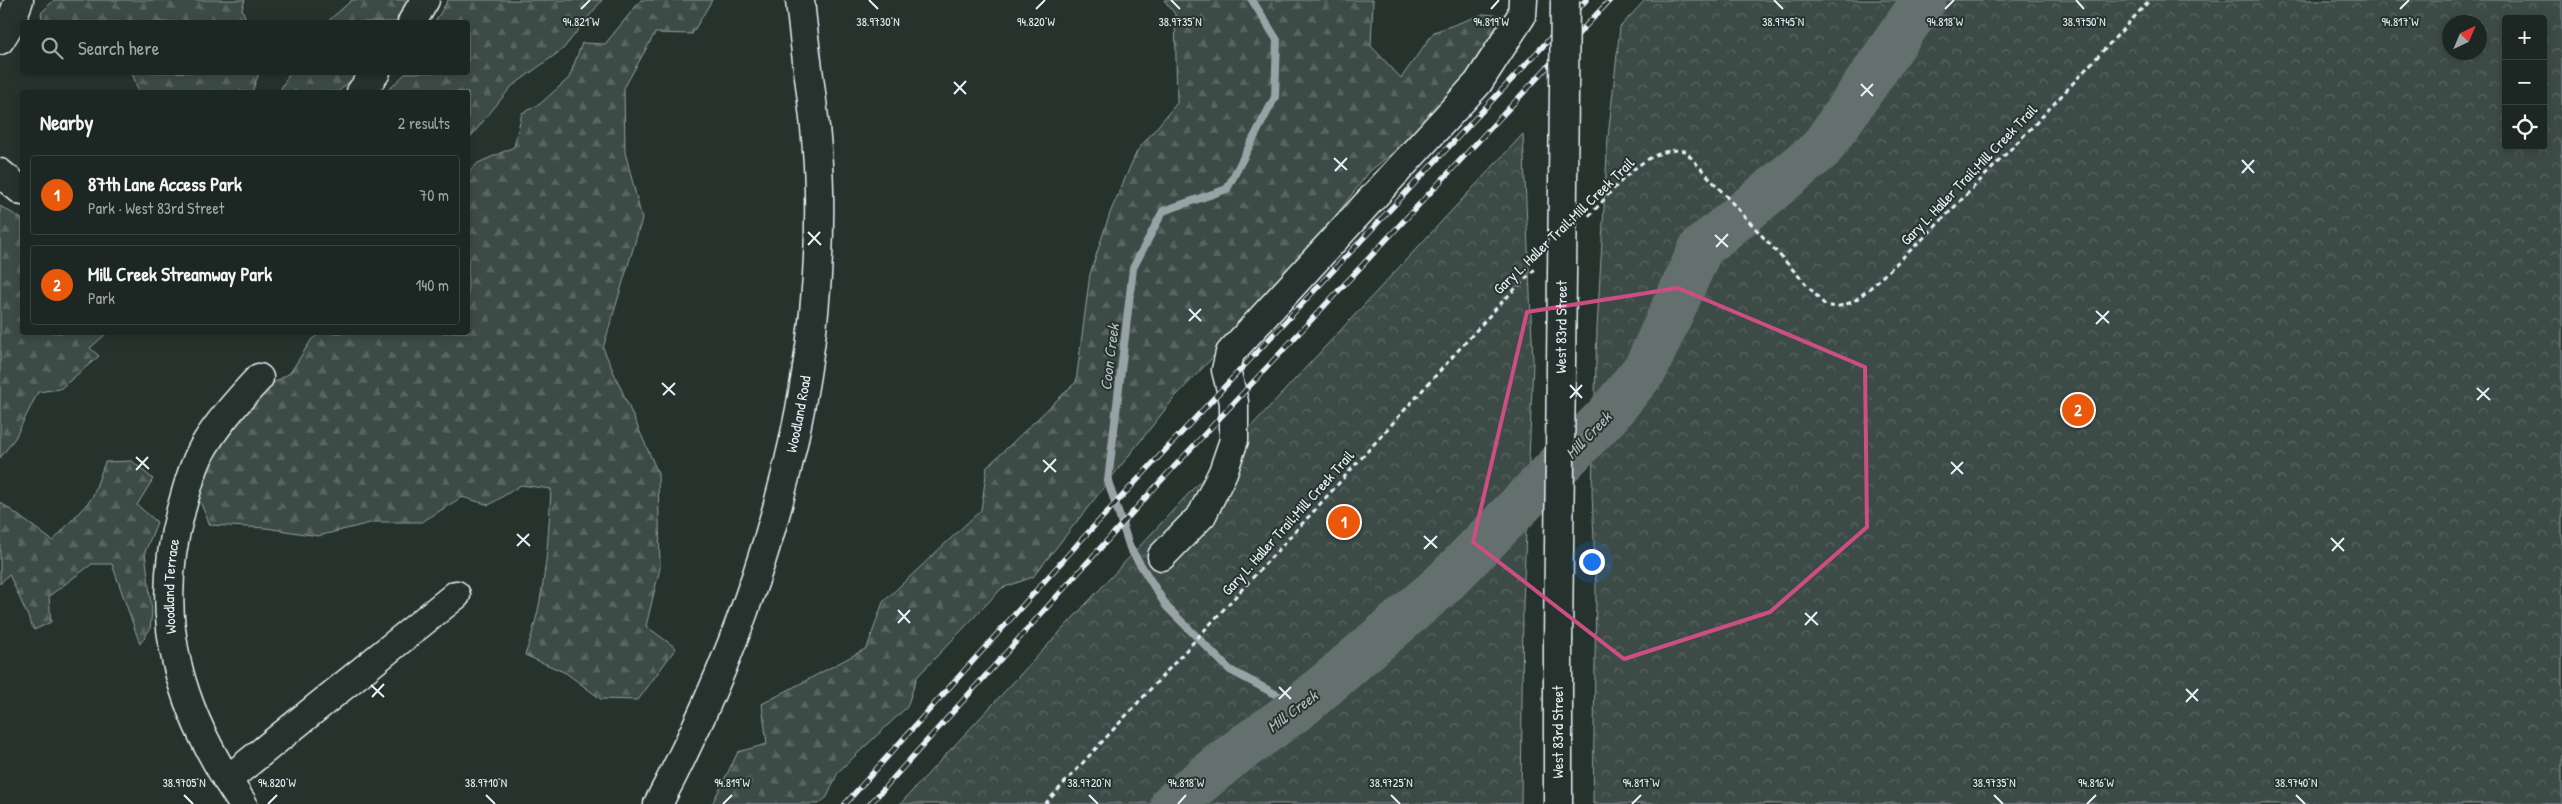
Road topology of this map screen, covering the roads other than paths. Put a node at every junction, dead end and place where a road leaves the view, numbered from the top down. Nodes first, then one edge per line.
1 (19, 0) edge
2 (425, 0) edge
3 (800, 0) edge
4 (1523, 0) edge
5 (1565, 0) edge
6 (413, 20) edge
7 (0, 40) edge
8 (374, 75) edge
9 (362, 90) edge
10 (0, 173) edge
11 (20, 189) edge
12 (259, 378) dead end
13 (1162, 556) dead end
14 (456, 595) dead end
15 (227, 780) junction
16 (243, 804) edge
17 (658, 804) edge
18 (1558, 804) edge

1 - 7 main road
2 - 6 main road
3 - 17 main road, Woodland Road
4 - 13 main road
5 - 18 main road, West 83rd Street, bridge
8 - 9 main road
10 - 11 main road
12 - 15 main road, Woodland Terrace
14 - 15 main road
15 - 16 main road, Woodland Terrace

